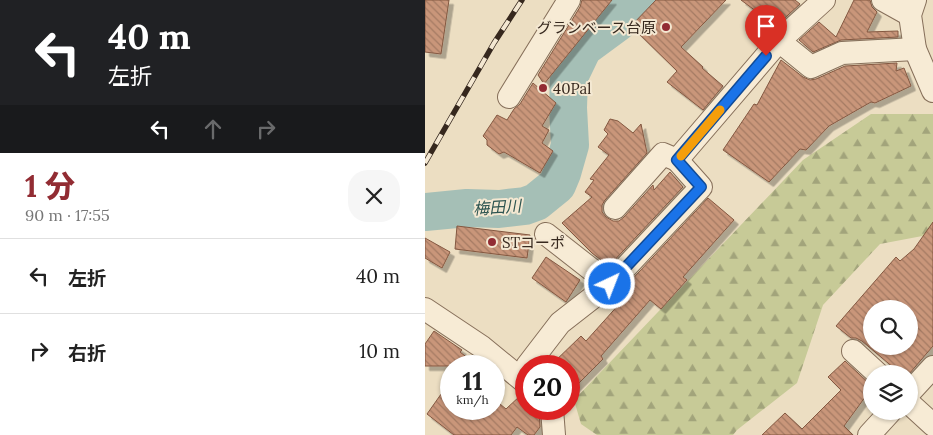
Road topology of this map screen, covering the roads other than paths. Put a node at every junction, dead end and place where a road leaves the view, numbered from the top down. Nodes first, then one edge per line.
1 (569, 0) edge
2 (824, 0) edge
3 (883, 0) edge
4 (917, 27) edge
5 (779, 41) junction
6 (933, 91) edge
7 (509, 97) dead end
8 (677, 160) junction
9 (615, 208) dead end
10 (546, 234) dead end
11 (610, 284) junction
12 (425, 309) edge
13 (853, 351) dead end
14 (538, 355) edge
15 (868, 365) edge
16 (933, 367) edge
17 (515, 368) edge
18 (918, 383) edge
19 (918, 411) edge
20 (553, 420) edge
21 (883, 420) edge
22 (933, 425) edge
23 (554, 435) edge
24 (869, 435) edge

1 - 7 street
2 - 5 street
3 - 4 street
4 - 5 street
4 - 6 street
5 - 8 street
8 - 9 street
8 - 11 street
10 - 11 street
11 - 14 street
12 - 17 street
13 - 15 street
16 - 18 street
19 - 22 street
20 - 23 street
21 - 24 street

